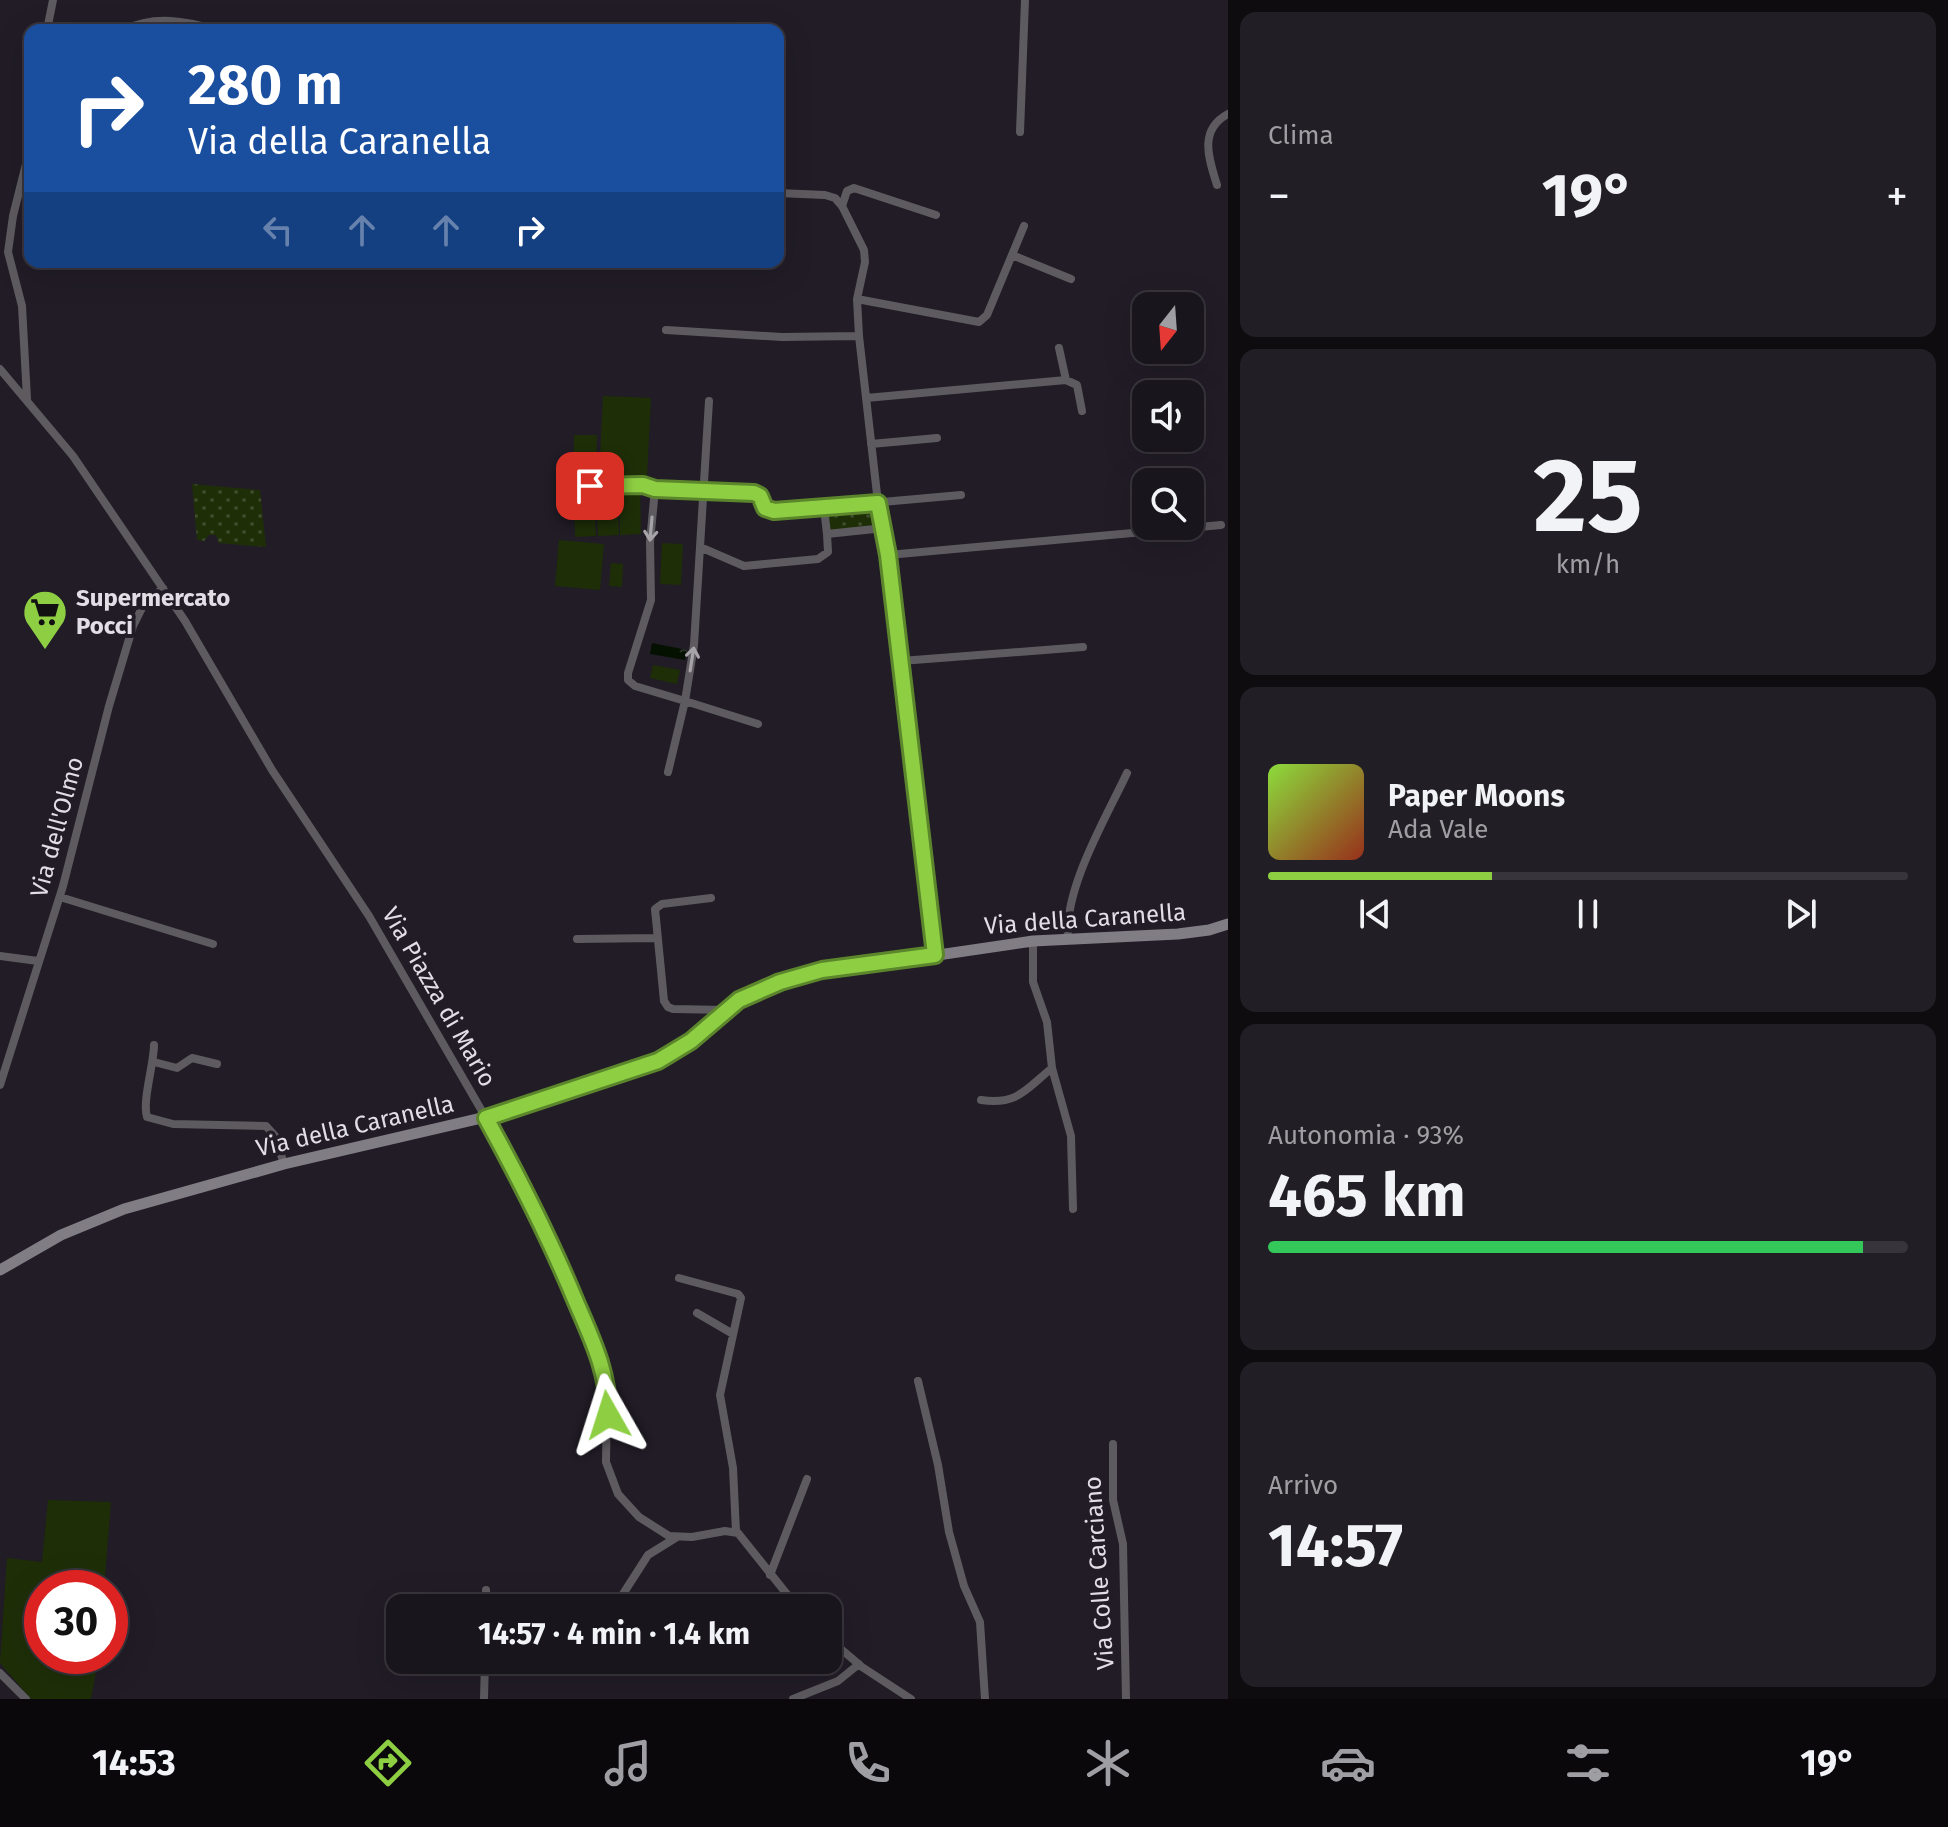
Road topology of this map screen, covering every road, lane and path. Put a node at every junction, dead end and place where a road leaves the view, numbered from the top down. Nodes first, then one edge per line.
1 (53, 0) edge
2 (1025, 0) edge
3 (48, 24) edge
4 (140, 24) edge
5 (194, 24) edge
6 (1228, 114) edge
7 (1020, 132) dead end
8 (24, 172) edge
9 (1217, 185) dead end
10 (784, 193) edge
11 (842, 206) junction
12 (936, 215) dead end
13 (1024, 226) dead end
14 (1012, 255) junction
15 (1071, 279) dead end
16 (857, 299) junction
17 (666, 330) dead end
18 (859, 336) junction
19 (1059, 348) dead end
20 (0, 369) edge
21 (1066, 380) junction
22 (866, 398) junction
23 (27, 400) junction
24 (709, 401) dead end
25 (1082, 411) dead end
26 (937, 438) dead end
27 (871, 444) junction
28 (565, 487) dead end
29 (655, 489) junction
30 (702, 491) junction
31 (961, 495) dead end
32 (878, 503) junction
33 (824, 508) junction
34 (1221, 525) dead end
35 (884, 528) junction
36 (827, 534) junction
37 (700, 547) junction
38 (888, 555) junction
39 (163, 588) junction
40 (1083, 647) dead end
41 (901, 661) junction
42 (685, 701) junction
43 (758, 724) dead end
44 (668, 772) dead end
45 (1127, 773) dead end
46 (60, 897) junction
47 (711, 898) dead end
48 (1228, 924) edge
49 (657, 938) junction
50 (1068, 938) junction
51 (577, 939) dead end
52 (1033, 941) junction
53 (213, 944) dead end
54 (935, 955) junction
55 (0, 956) edge
56 (38, 961) junction
57 (726, 1010) junction
58 (154, 1045) dead end
59 (154, 1062) junction
60 (217, 1064) dead end
61 (1052, 1068) junction
62 (0, 1085) edge
63 (981, 1100) dead end
64 (486, 1118) junction
65 (284, 1164) junction
66 (1073, 1209) dead end
67 (0, 1270) edge
68 (679, 1278) dead end
69 (697, 1313) dead end
70 (733, 1334) junction
71 (918, 1381) dead end
72 (1113, 1444) dead end
73 (807, 1479) dead end
74 (736, 1532) junction
75 (677, 1537) junction
76 (770, 1575) junction
77 (486, 1590) dead end
78 (486, 1594) edge
79 (623, 1594) edge
80 (786, 1594) edge
81 (842, 1650) edge
82 (859, 1664) junction
83 (0, 1673) edge
84 (485, 1674) edge
85 (26, 1699) edge
86 (484, 1699) edge
87 (793, 1699) edge
88 (911, 1699) edge
89 (985, 1699) edge
90 (1126, 1699) edge

1 - 3 street
2 - 7 street
4 - 5 street
6 - 9 street
8 - 23 street
10 - 11 street
11 - 12 street
11 - 16 street
13 - 14 street
14 - 15 street
14 - 16 street
16 - 18 street
17 - 18 street
18 - 22 street
19 - 21 street
20 - 23 street, Via Piazza di Mario
21 - 22 street
21 - 25 street
22 - 27 street
23 - 39 street, Via Piazza di Mario
24 - 30 street
26 - 27 street
27 - 32 street
28 - 29 street
29 - 30 street
29 -> 42 street
30 - 33 street
30 - 37 street
31 - 32 street
32 - 33 street
32 - 35 street
33 - 36 street
34 - 38 street
35 - 36 street
35 - 38 street
36 - 37 street
42 -> 37 street
38 - 41 street
39 - 46 street, Via dell'Olmo
39 - 64 street, Via Piazza di Mario
40 - 41 street
41 - 54 street
42 - 43 street
42 - 44 street
45 - 50 street
46 - 53 street
46 - 56 street, Via dell'Olmo
47 - 49 street
48 - 50 main road, Via della Caranella
49 - 51 street
49 - 57 street
50 - 52 main road, Via della Caranella
52 - 54 main road, Via della Caranella
52 - 61 street
54 - 57 main road, Via della Caranella
55 - 56 street
56 - 62 street, Via dell'Olmo
57 - 64 main road, Via della Caranella
58 - 59 street
59 - 60 street
59 - 65 street
61 - 63 street
61 - 66 street
64 - 65 main road, Via della Caranella
64 - 75 street, Via Piazza di Mario
65 - 67 main road, Via della Caranella
68 - 70 street
69 - 70 street
70 - 74 street
71 - 89 street
72 - 90 street, Via Colle Carciano
73 - 76 street
74 - 75 street
74 - 76 street
75 - 79 street
76 - 80 street
77 - 78 street
81 - 82 street
82 - 87 street
82 - 88 street
83 - 85 street
84 - 86 street

